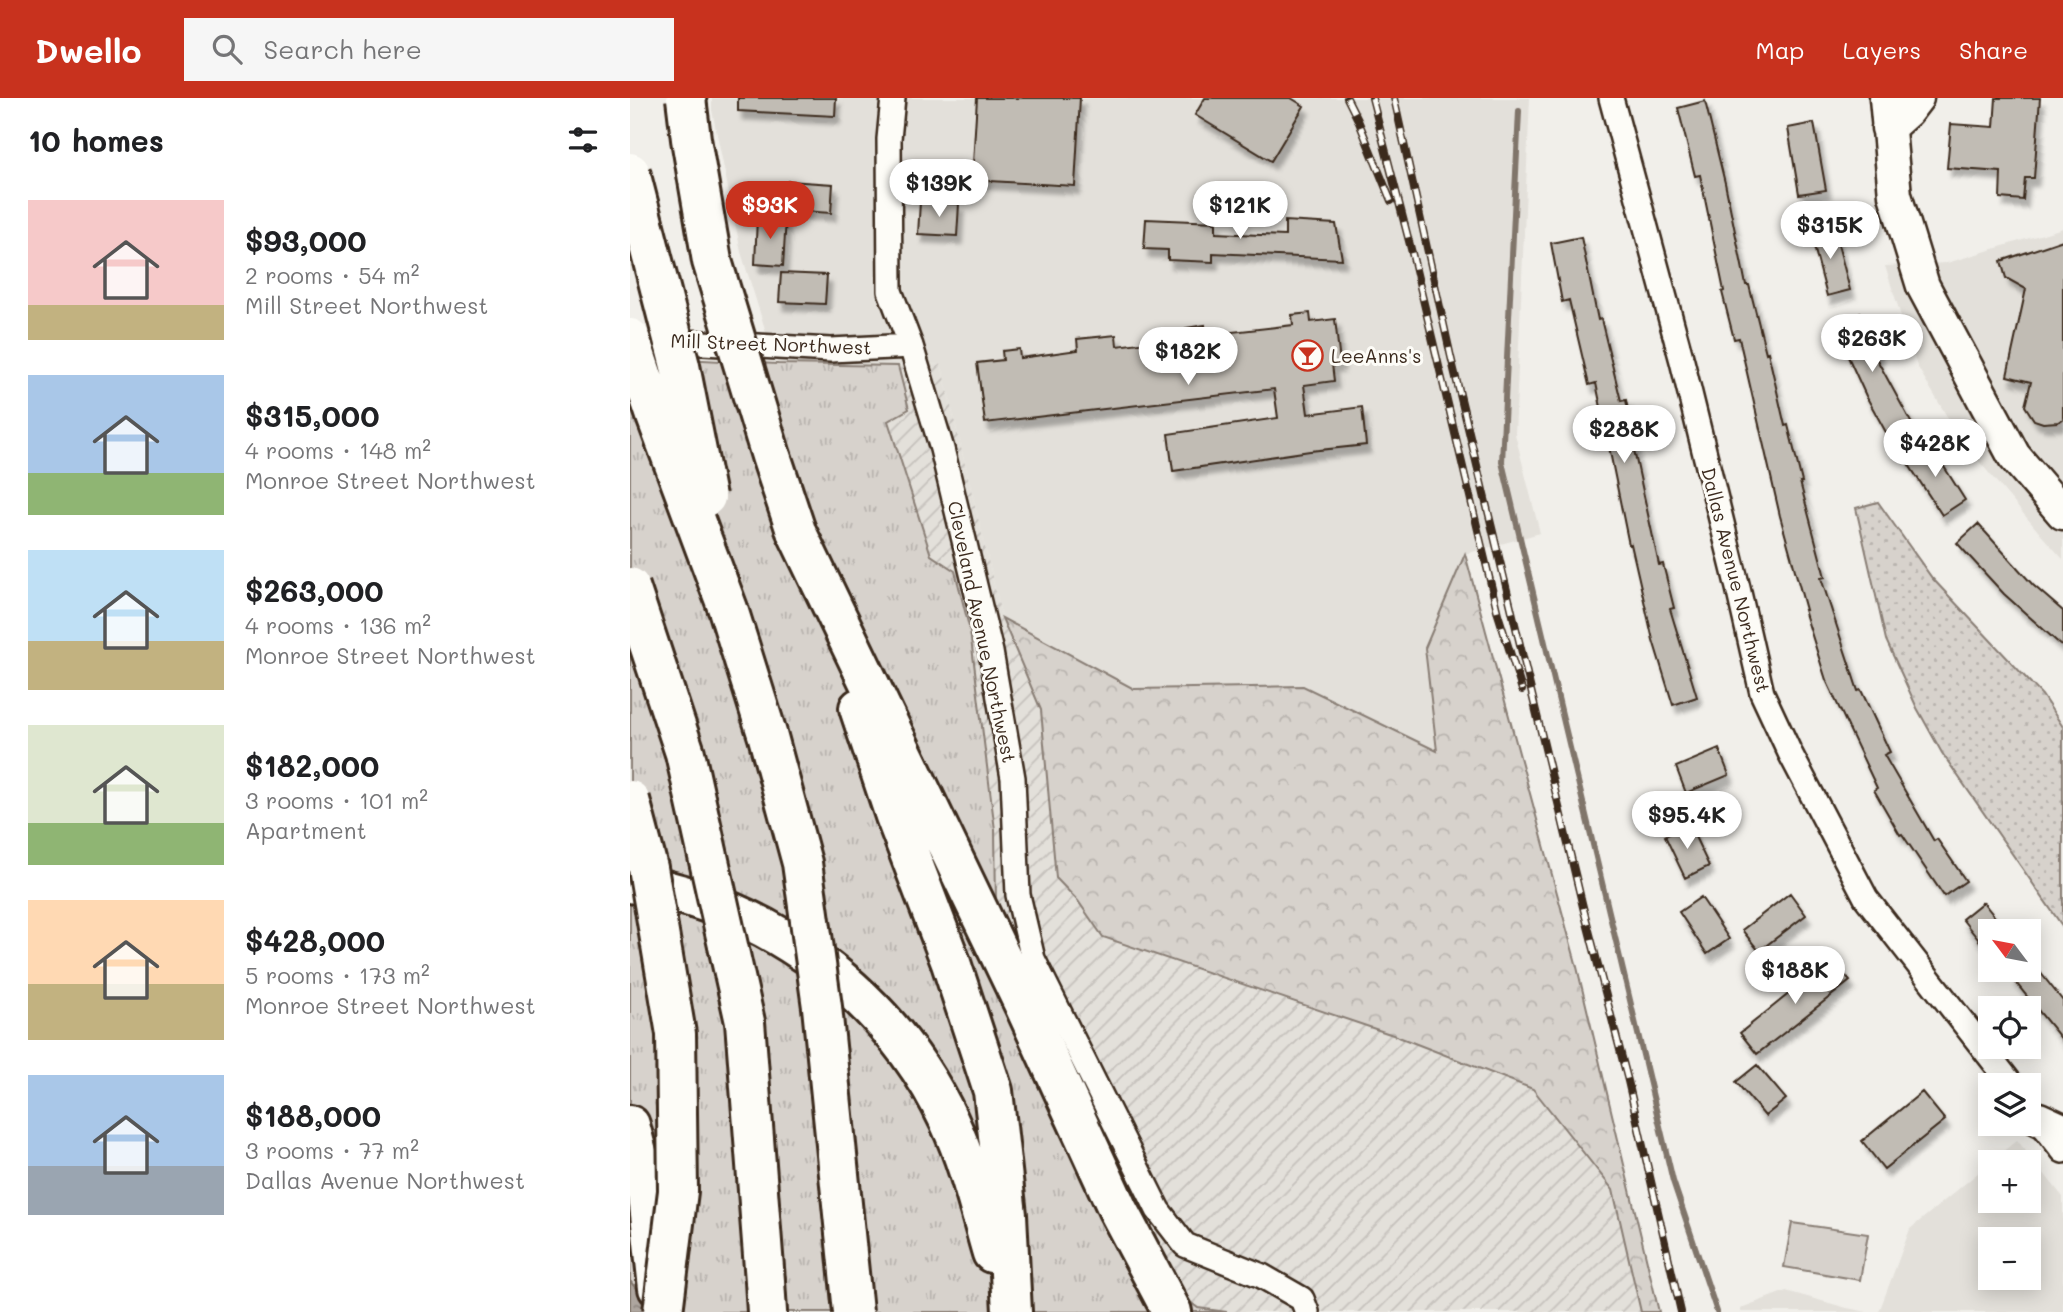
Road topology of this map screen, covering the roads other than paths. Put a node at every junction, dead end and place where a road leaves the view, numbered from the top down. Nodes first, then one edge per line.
1 (686, 98) edge
2 (893, 98) edge
3 (1611, 98) edge
4 (1629, 98) edge
5 (1870, 98) edge
6 (1917, 98) edge
7 (1887, 113) edge
8 (1618, 122) junction
9 (630, 172) edge
10 (630, 339) edge
11 (911, 346) junction
12 (2063, 513) edge
13 (796, 531) junction
14 (630, 587) edge
15 (727, 609) junction
16 (630, 800) edge
17 (630, 883) edge
18 (2002, 1073) edge
19 (2043, 1118) edge
20 (630, 1125) edge
21 (2063, 1151) edge
22 (662, 1312) edge
23 (767, 1312) edge
24 (853, 1312) edge
25 (1010, 1312) edge
26 (1172, 1312) edge
27 (1307, 1312) edge

1 - 13 highway, bridge
2 - 11 street, Cleveland Avenue Northwest
3 - 8 street, Dallas Avenue Northwest
4 - 8 street
5 - 7 street
6 - 7 street
7 - 12 street
8 - 18 street, Dallas Avenue Northwest
9 - 15 highway, bridge
10 - 11 street, Mill Street Northwest
10 - 15 highway, bridge
11 - 27 street, Cleveland Avenue Northwest
13 - 25 highway
13 - 26 highway
14 - 23 highway, bridge
15 - 24 highway, bridge
16 - 22 highway, bridge
17 - 25 highway, bridge
19 - 21 street
20 - 22 highway

